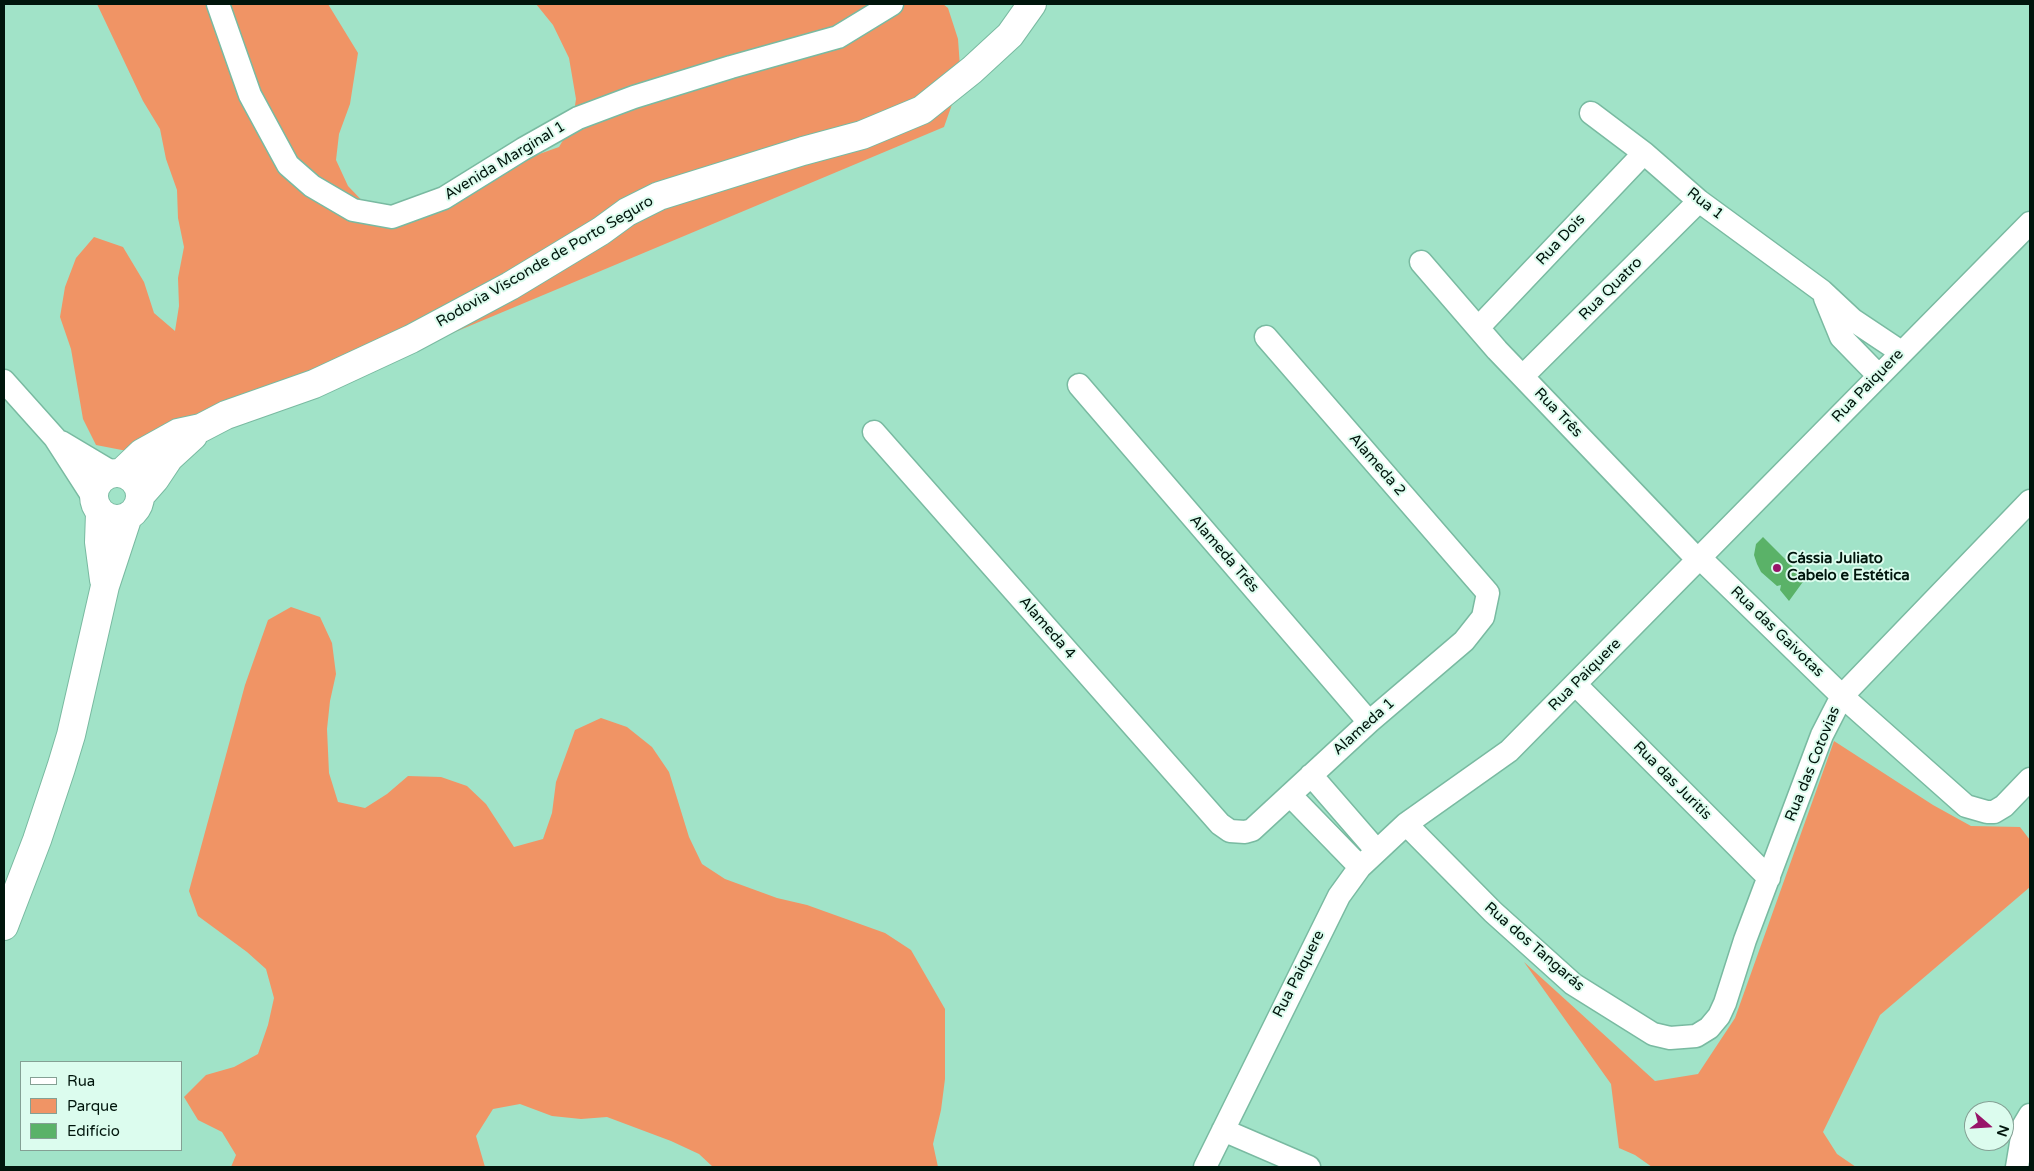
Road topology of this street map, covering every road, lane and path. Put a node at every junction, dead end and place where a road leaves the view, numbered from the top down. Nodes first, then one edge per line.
1 (218, 4) edge
2 (892, 4) edge
3 (1032, 4) edge
4 (1591, 113) dead end
5 (1644, 153) junction
6 (1699, 201) junction
7 (2030, 223) edge
8 (1422, 262) dead end
9 (1822, 291) junction
10 (1478, 328) junction
11 (1266, 337) dead end
12 (1901, 352) junction
13 (1878, 375) junction
14 (1523, 376) junction
15 (4, 381) edge
16 (1079, 385) dead end
17 (201, 428) junction
18 (874, 432) dead end
19 (55, 438) junction
20 (117, 473) junction
21 (2030, 501) edge
22 (96, 505) junction
23 (134, 506) junction
24 (1699, 559) junction
25 (104, 586) junction
26 (1488, 593) joint
27 (1576, 684) junction
28 (1842, 696) junction
29 (1369, 722) junction
30 (1311, 775) junction
31 (2030, 779) edge
32 (1290, 795) junction
33 (1220, 824) joint
34 (1406, 824) junction
35 (1377, 851) junction
36 (1360, 867) junction
37 (1769, 878) junction
38 (4, 926) edge
39 (1710, 1028) joint
40 (2030, 1115) edge
41 (1223, 1130) junction
42 (1205, 1167) edge
43 (1309, 1167) edge
44 (2016, 1167) edge

1 - 2 street, Avenida Marginal 1
3 - 17 main road, Rodovia Visconde de Porto Seguro
4 - 5 street, Rua 1
5 - 6 street, Rua 1
5 - 10 street, Rua Dois
6 - 9 street, Rua 1
6 - 14 street, Rua Quatro
7 - 12 street, Rua Paiquere
8 - 10 street, Rua Três
9 - 12 street, Rua 1
9 - 13 street
10 - 14 street, Rua Três
11 - 26 street, Alameda 2
12 - 13 street, Rua Paiquere
13 - 24 street, Rua Paiquere
14 - 24 street, Rua Três
15 - 19 street
16 - 29 street, Alameda Três
17 - 20 main road, Rodovia Visconde de Porto Seguro
17 - 23 main road, Rodovia Visconde de Porto Seguro
18 - 33 street, Alameda 4
19 - 20 street
19 - 22 street
20 - 22 main road
20 - 23 main road
21 - 28 street, Rua das Cotovias
22 - 23 main road
22 - 25 main road, Rodovia Visconde de Porto Seguro
23 - 25 main road, Rodovia Visconde de Porto Seguro
24 - 27 street, Rua Paiquere
24 - 28 street, Rua das Gaivotas
25 - 38 main road, Rodovia Visconde de Porto Seguro
26 - 29 street, Alameda 1
27 - 34 street, Rua Paiquere
27 - 37 street, Rua das Juritis
28 - 31 street, Rua das Gaivotas
28 - 37 street, Rua das Cotovias
29 - 30 street, Alameda 1
30 - 32 street, Alameda 1
30 - 35 street
32 - 33 street, Alameda 1
32 - 36 street
34 - 35 street, Rua Paiquere
34 - 39 street, Rua dos Tangarás
35 - 36 street, Rua Paiquere
36 - 41 street, Rua Paiquere
37 - 39 street, Rua das Cotovias
40 - 44 street
41 - 42 street, Rua Paiquere
41 - 43 street

